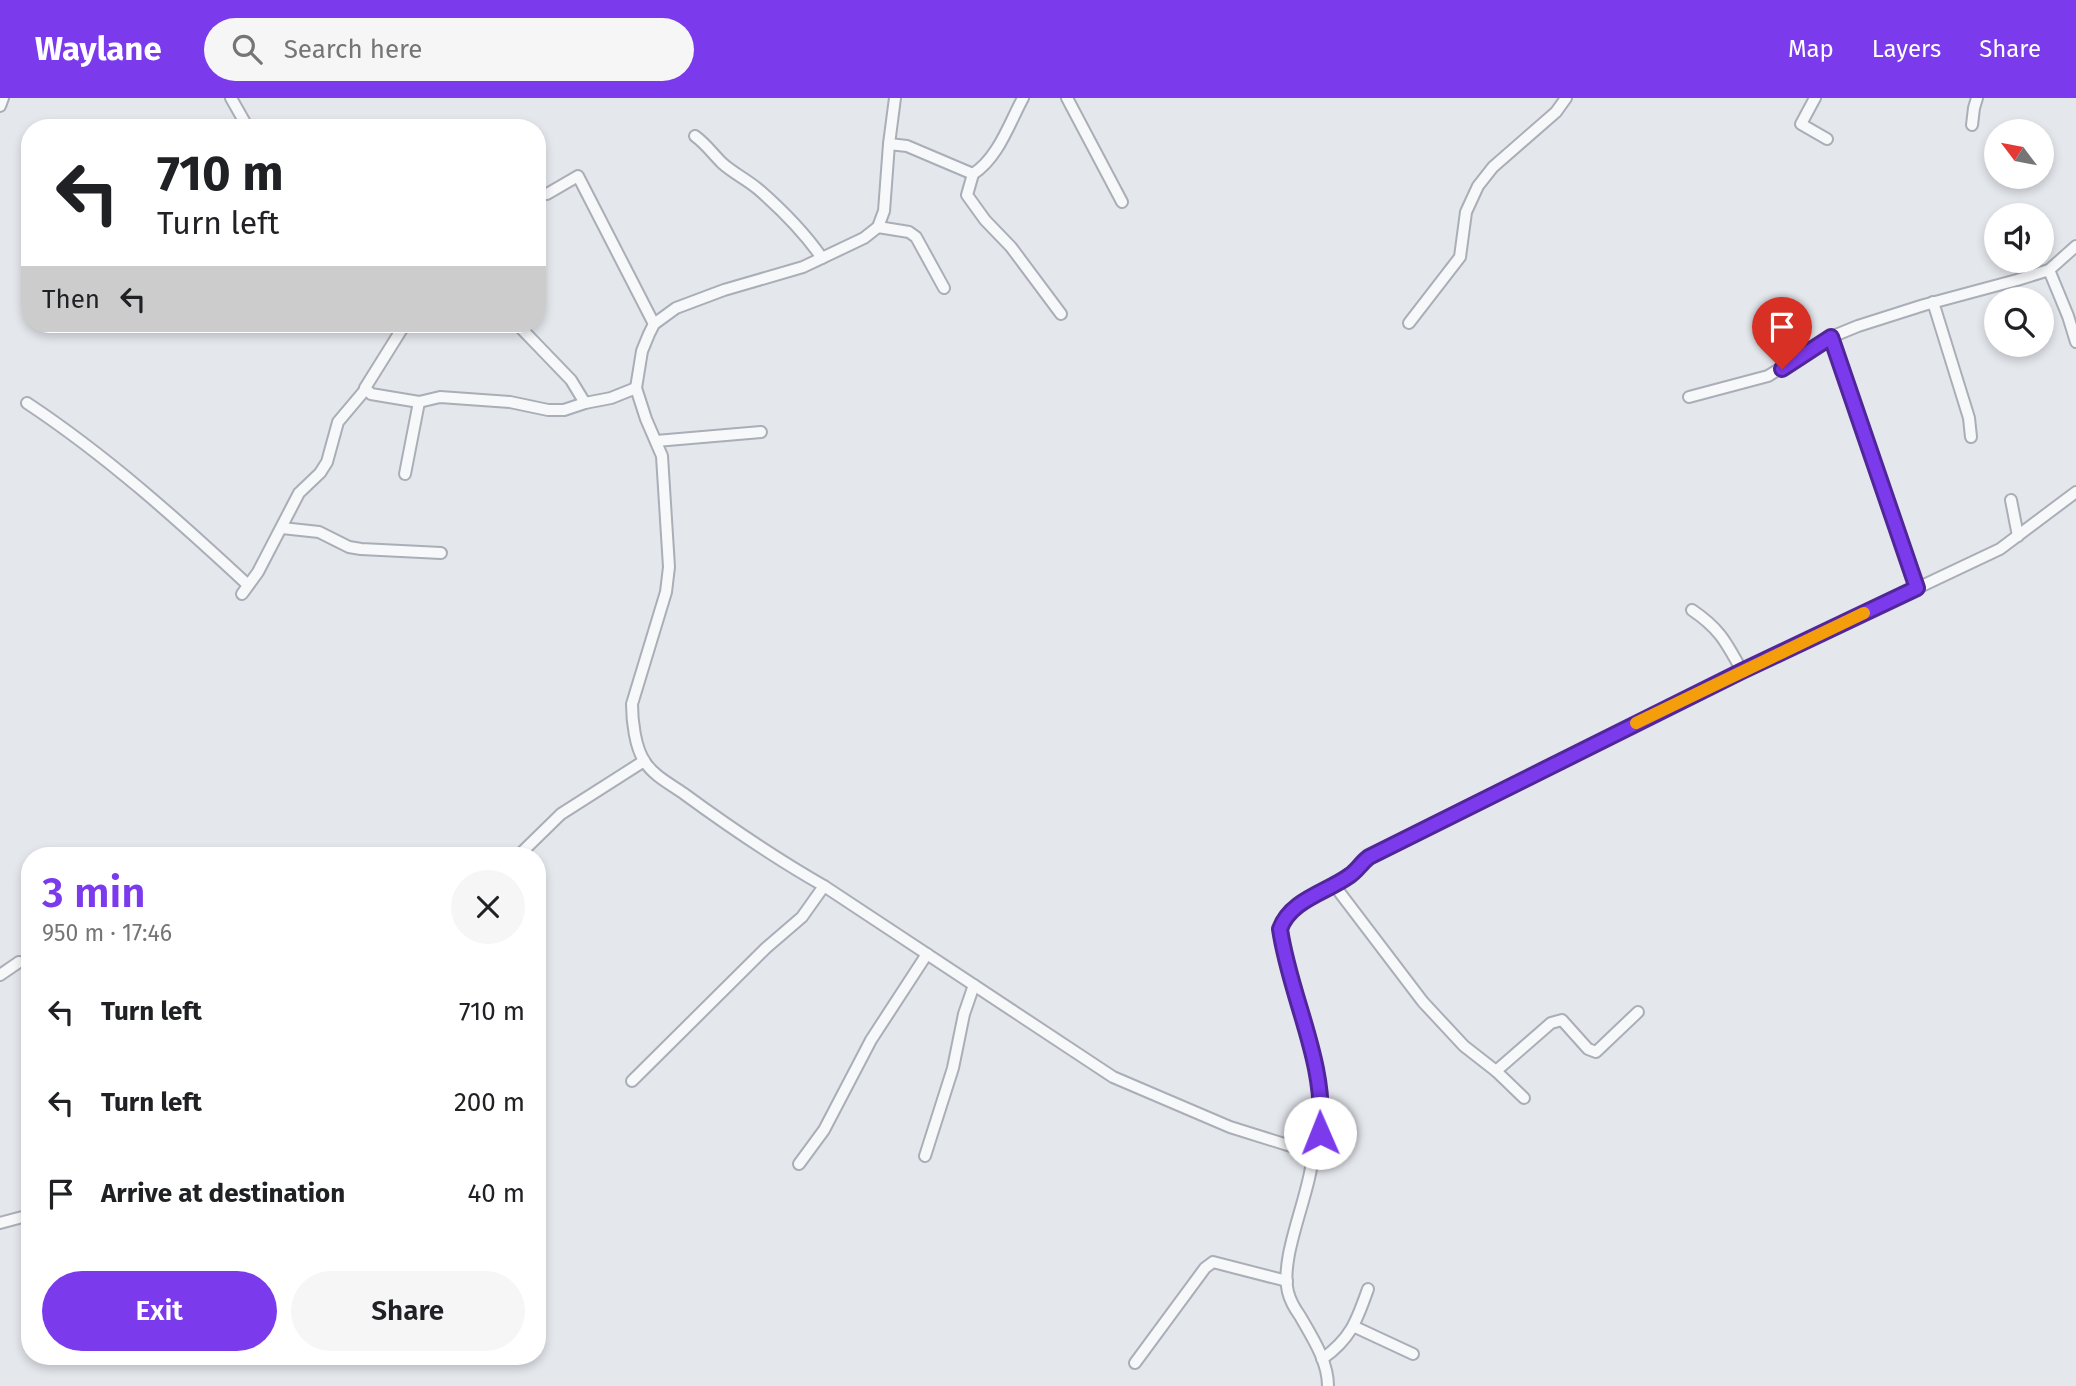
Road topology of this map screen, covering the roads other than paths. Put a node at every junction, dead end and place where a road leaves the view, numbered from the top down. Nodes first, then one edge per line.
1 (3, 98) edge
2 (231, 98) edge
3 (895, 98) edge
4 (1023, 98) edge
5 (1067, 98) edge
6 (1566, 98) edge
7 (1815, 98) edge
8 (1977, 98) edge
9 (0, 106) edge
10 (243, 119) edge
11 (1972, 125) dead end
12 (695, 136) dead end
13 (1826, 139) dead end
14 (888, 144) junction
15 (973, 174) junction
16 (546, 193) edge
17 (1122, 202) dead end
18 (878, 227) junction
19 (2076, 246) edge
20 (822, 258) junction
21 (2054, 266) edge
22 (2040, 273) edge
23 (2050, 273) edge
24 (944, 288) dead end
25 (1933, 302) junction
26 (1061, 314) dead end
27 (1409, 323) dead end
28 (654, 324) junction
29 (400, 333) edge
30 (526, 333) edge
31 (1831, 337) junction
32 (2076, 342) edge
33 (636, 388) junction
34 (365, 390) junction
35 (1689, 397) dead end
36 (419, 402) junction
37 (27, 403) dead end
38 (585, 403) junction
39 (761, 432) dead end
40 (1971, 437) dead end
41 (656, 441) junction
42 (405, 474) dead end
43 (2076, 492) edge
44 (2011, 500) dead end
45 (282, 528) junction
46 (2018, 536) junction
47 (441, 554) dead end
48 (1917, 588) junction
49 (1692, 610) dead end
50 (1742, 671) junction
51 (644, 761) junction
52 (527, 847) edge
53 (1334, 885) junction
54 (824, 886) junction
55 (927, 954) junction
56 (19, 962) dead end
57 (0, 975) edge
58 (974, 985) junction
59 (1638, 1012) dead end
60 (1496, 1071) junction
61 (632, 1080) dead end
62 (1524, 1098) dead end
63 (1313, 1153) junction
64 (925, 1156) dead end
65 (799, 1164) dead end
66 (21, 1217) edge
67 (0, 1223) edge
68 (1287, 1281) junction
69 (1368, 1289) dead end
70 (1354, 1327) junction
71 (1413, 1354) dead end
72 (1322, 1359) junction
73 (1135, 1363) dead end
74 (1328, 1386) edge

1 - 9 street
2 - 10 street
3 - 14 street
4 - 15 street
5 - 17 street
6 - 27 street
7 - 13 street
8 - 11 street
12 - 20 street
14 - 15 street
14 - 18 street
15 - 26 street
16 - 28 street
18 - 20 street
18 - 24 street
19 - 21 street
20 - 28 street
22 - 25 street
23 - 32 street
25 - 31 street
25 - 40 street
28 - 33 street
29 - 34 street
30 - 38 street
31 - 35 street
31 - 48 street
33 - 38 street
33 - 41 street
34 - 36 street
34 - 45 street
36 - 38 street
36 - 42 street
37 - 45 street
39 - 41 street
41 - 51 street
43 - 46 street
44 - 46 street
45 - 47 street
46 - 48 street
48 - 50 street
49 - 50 street
50 - 53 street
51 - 52 street
51 - 54 street
53 - 60 street
53 - 63 street
54 - 55 street
54 - 61 street
55 - 58 street
55 - 65 street
56 - 57 street
58 - 63 street
58 - 64 street
59 - 60 street
60 - 62 street
63 - 68 street
66 - 67 street
68 - 72 street
68 - 73 street
69 - 70 street
70 - 71 street
70 - 72 street
72 - 74 street

